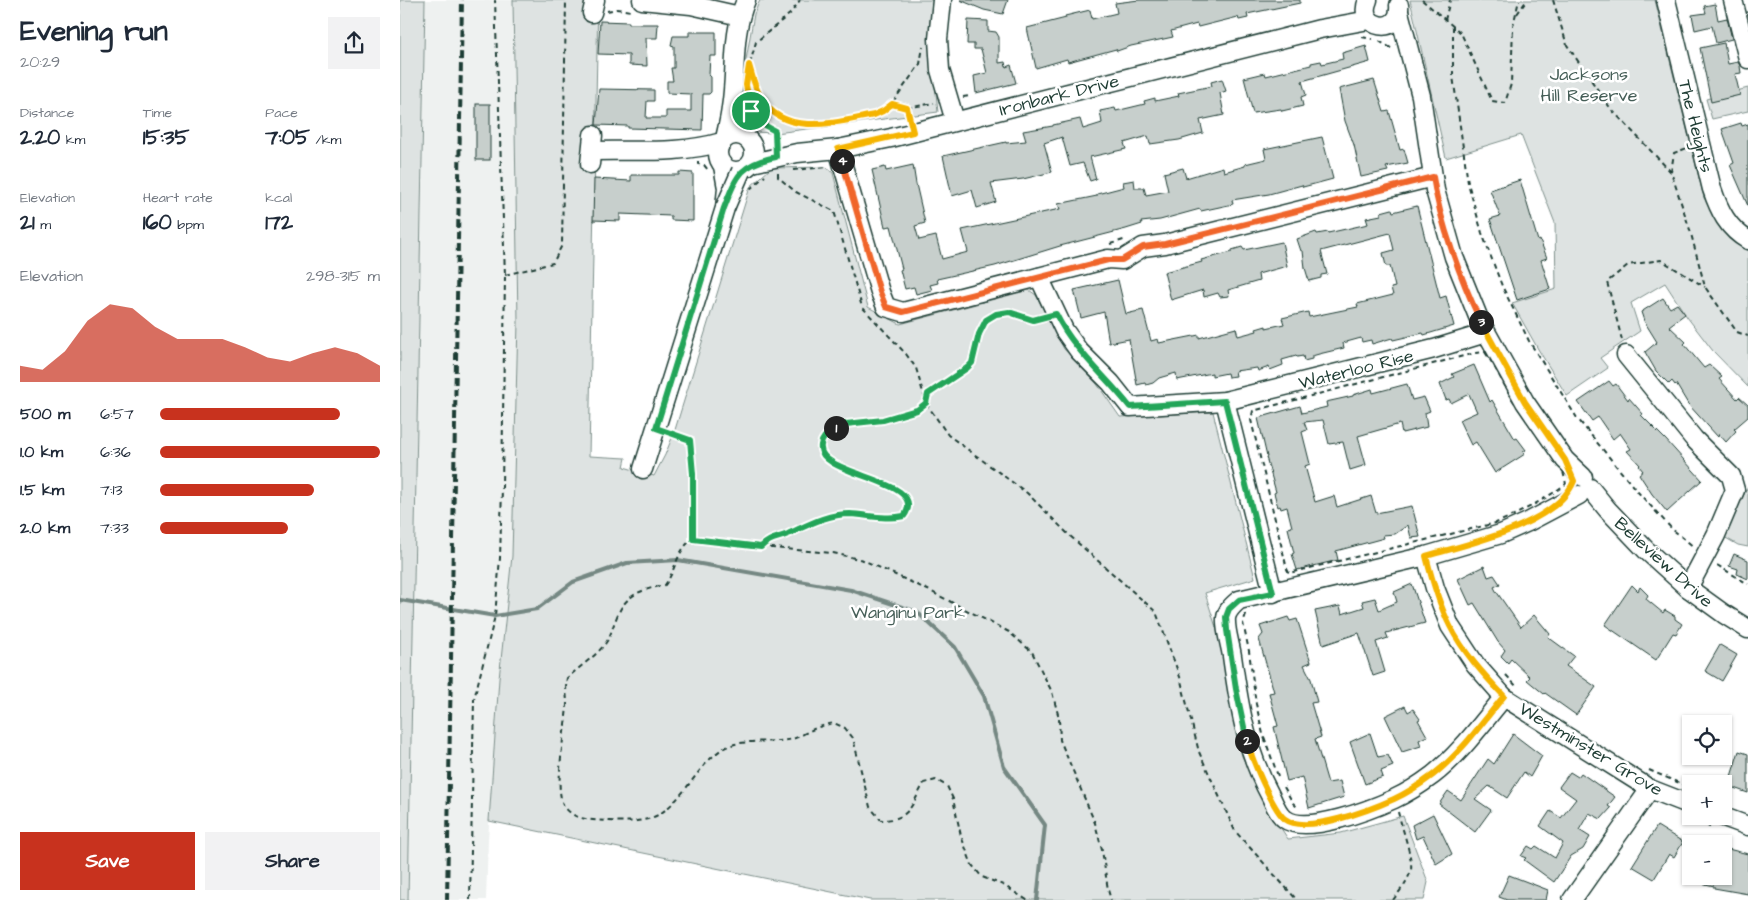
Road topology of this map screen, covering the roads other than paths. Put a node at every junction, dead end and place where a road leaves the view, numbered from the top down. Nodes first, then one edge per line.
1 (942, 0) edge
2 (1666, 0) edge
3 (1732, 0) edge
4 (641, 6) edge
5 (1398, 6) edge
6 (743, 8) edge
7 (1371, 12) edge
8 (1404, 55) junction
9 (1748, 59) edge
10 (732, 107) junction
11 (955, 122) junction
12 (748, 140) junction
13 (838, 149) junction
14 (592, 150) dead end
15 (675, 150) junction
16 (722, 151) junction
17 (779, 162) junction
18 (747, 167) junction
19 (1433, 177) junction
20 (730, 188) junction
21 (1748, 240) edge
22 (1039, 277) junction
23 (1486, 333) junction
24 (1626, 355) road end
25 (1225, 401) junction
26 (643, 469) dead end
27 (1578, 486) junction
28 (1426, 556) junction
29 (1688, 588) junction
30 (1273, 593) junction
31 (1748, 629) edge
32 (1512, 693) junction
33 (1650, 789) junction
34 (1682, 807) edge
35 (1732, 824) edge
36 (1748, 826) edge
37 (1572, 900) edge

1 - 11 street
2 - 21 street, The Heights
3 - 9 street
4 - 6 street
5 - 7 street
5 - 8 street, Belleview Drive
6 - 10 street
7 - 8 street, Belleview Drive
7 - 11 street, Ironbark Drive
8 - 19 street, Belleview Drive
10 - 12 street
10 - 16 street
11 - 13 street, Ironbark Drive
12 - 16 street
12 - 17 street, Ironbark Drive
12 - 18 street
13 - 17 street, Ironbark Drive
13 - 22 street
14 - 15 street
15 - 16 street
15 - 16 street
16 - 18 street
16 - 20 street
17 - 18 street, Ironbark Drive
18 - 20 street, bridge
19 - 22 street
19 - 23 street, Belleview Drive
20 - 26 street, bridge
22 - 25 street, Waterloo Rise
23 - 25 street, Waterloo Rise
23 - 27 street, Belleview Drive
24 - 29 street
25 - 30 street
27 - 28 street
27 - 29 street, Belleview Drive
28 - 30 street
28 - 32 street, Westminster Grove
29 - 31 street, Belleview Drive
30 - 32 street
32 - 33 street, Westminster Grove
33 - 34 street, Westminster Grove
33 - 37 street
35 - 36 street

